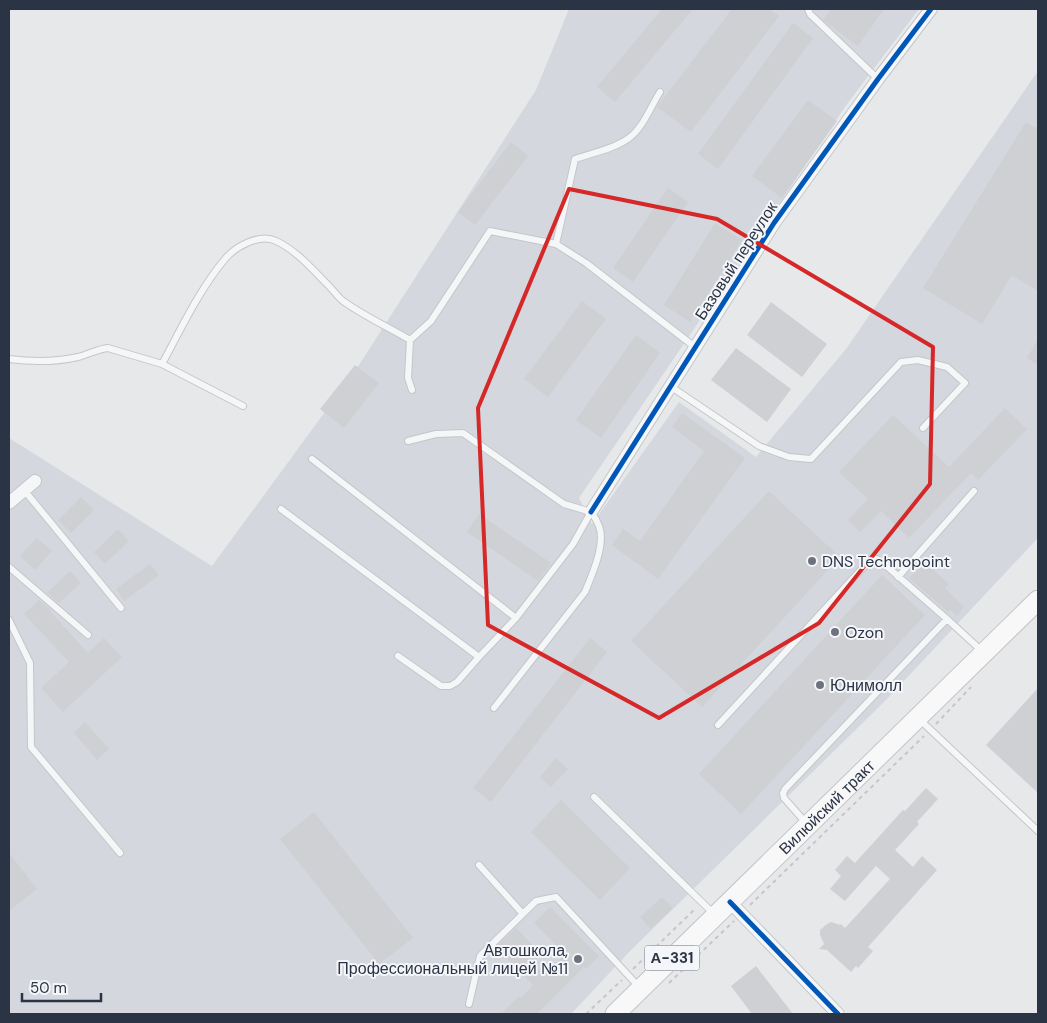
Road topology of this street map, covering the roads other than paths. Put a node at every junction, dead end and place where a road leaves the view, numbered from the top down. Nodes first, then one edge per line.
1 (808, 9) edge
2 (931, 9) edge
3 (878, 79) junction
4 (660, 92) dead end
5 (556, 244) junction
6 (410, 340) junction
7 (694, 347) junction
8 (9, 359) edge
9 (162, 364) junction
10 (670, 386) junction
11 (412, 390) dead end
12 (243, 406) dead end
13 (923, 428) dead end
14 (408, 441) dead end
15 (312, 459) dead end
16 (35, 481) dead end
17 (24, 490) junction
18 (974, 491) dead end
19 (9, 503) edge
20 (281, 509) dead end
21 (591, 512) junction
22 (9, 567) edge
23 (898, 577) junction
24 (1038, 600) edge
25 (121, 608) dead end
26 (516, 618) junction
27 (947, 619) junction
28 (9, 620) edge
29 (88, 635) dead end
30 (984, 652) junction
31 (398, 656) dead end
32 (479, 657) junction
33 (494, 708) dead end
34 (924, 724) junction
35 (718, 725) dead end
36 (594, 797) dead end
37 (808, 825) junction
38 (1038, 831) edge
39 (120, 853) dead end
40 (479, 865) dead end
41 (736, 908) junction
42 (523, 914) junction
43 (716, 915) junction
44 (641, 989) junction
45 (468, 1004) dead end
46 (615, 1014) edge
47 (838, 1014) edge

1 - 3 lane
2 - 3 street, Базовый переулок
3 - 7 street, Базовый переулок
4 - 5 lane
5 - 6 lane
5 - 7 lane
6 - 9 lane
6 - 11 lane
7 - 10 street, Базовый переулок
8 - 9 lane
9 - 12 lane
10 - 13 lane
10 - 21 street, Базовый переулок
14 - 21 lane
15 - 26 lane
16 - 17 street
17 - 19 street
17 - 25 lane
18 - 23 lane
20 - 32 lane
21 - 26 lane
21 - 33 lane
22 - 29 lane
23 - 27 lane
23 - 35 lane
24 - 30 main road, Вилюйский тракт / А-331
26 - 32 lane
27 - 30 lane
27 - 37 lane
28 - 39 lane
30 - 34 main road, Вилюйский тракт / А-331
31 - 32 lane
34 - 37 main road, Вилюйский тракт / А-331
34 - 38 lane
36 - 43 lane
37 - 41 main road, Вилюйский тракт / А-331
40 - 42 lane
41 - 43 main road, Вилюйский тракт / А-331
41 - 47 street
42 - 44 lane
42 - 45 lane
43 - 44 main road, Вилюйский тракт / А-331
44 - 46 main road, Вилюйский тракт / А-331

